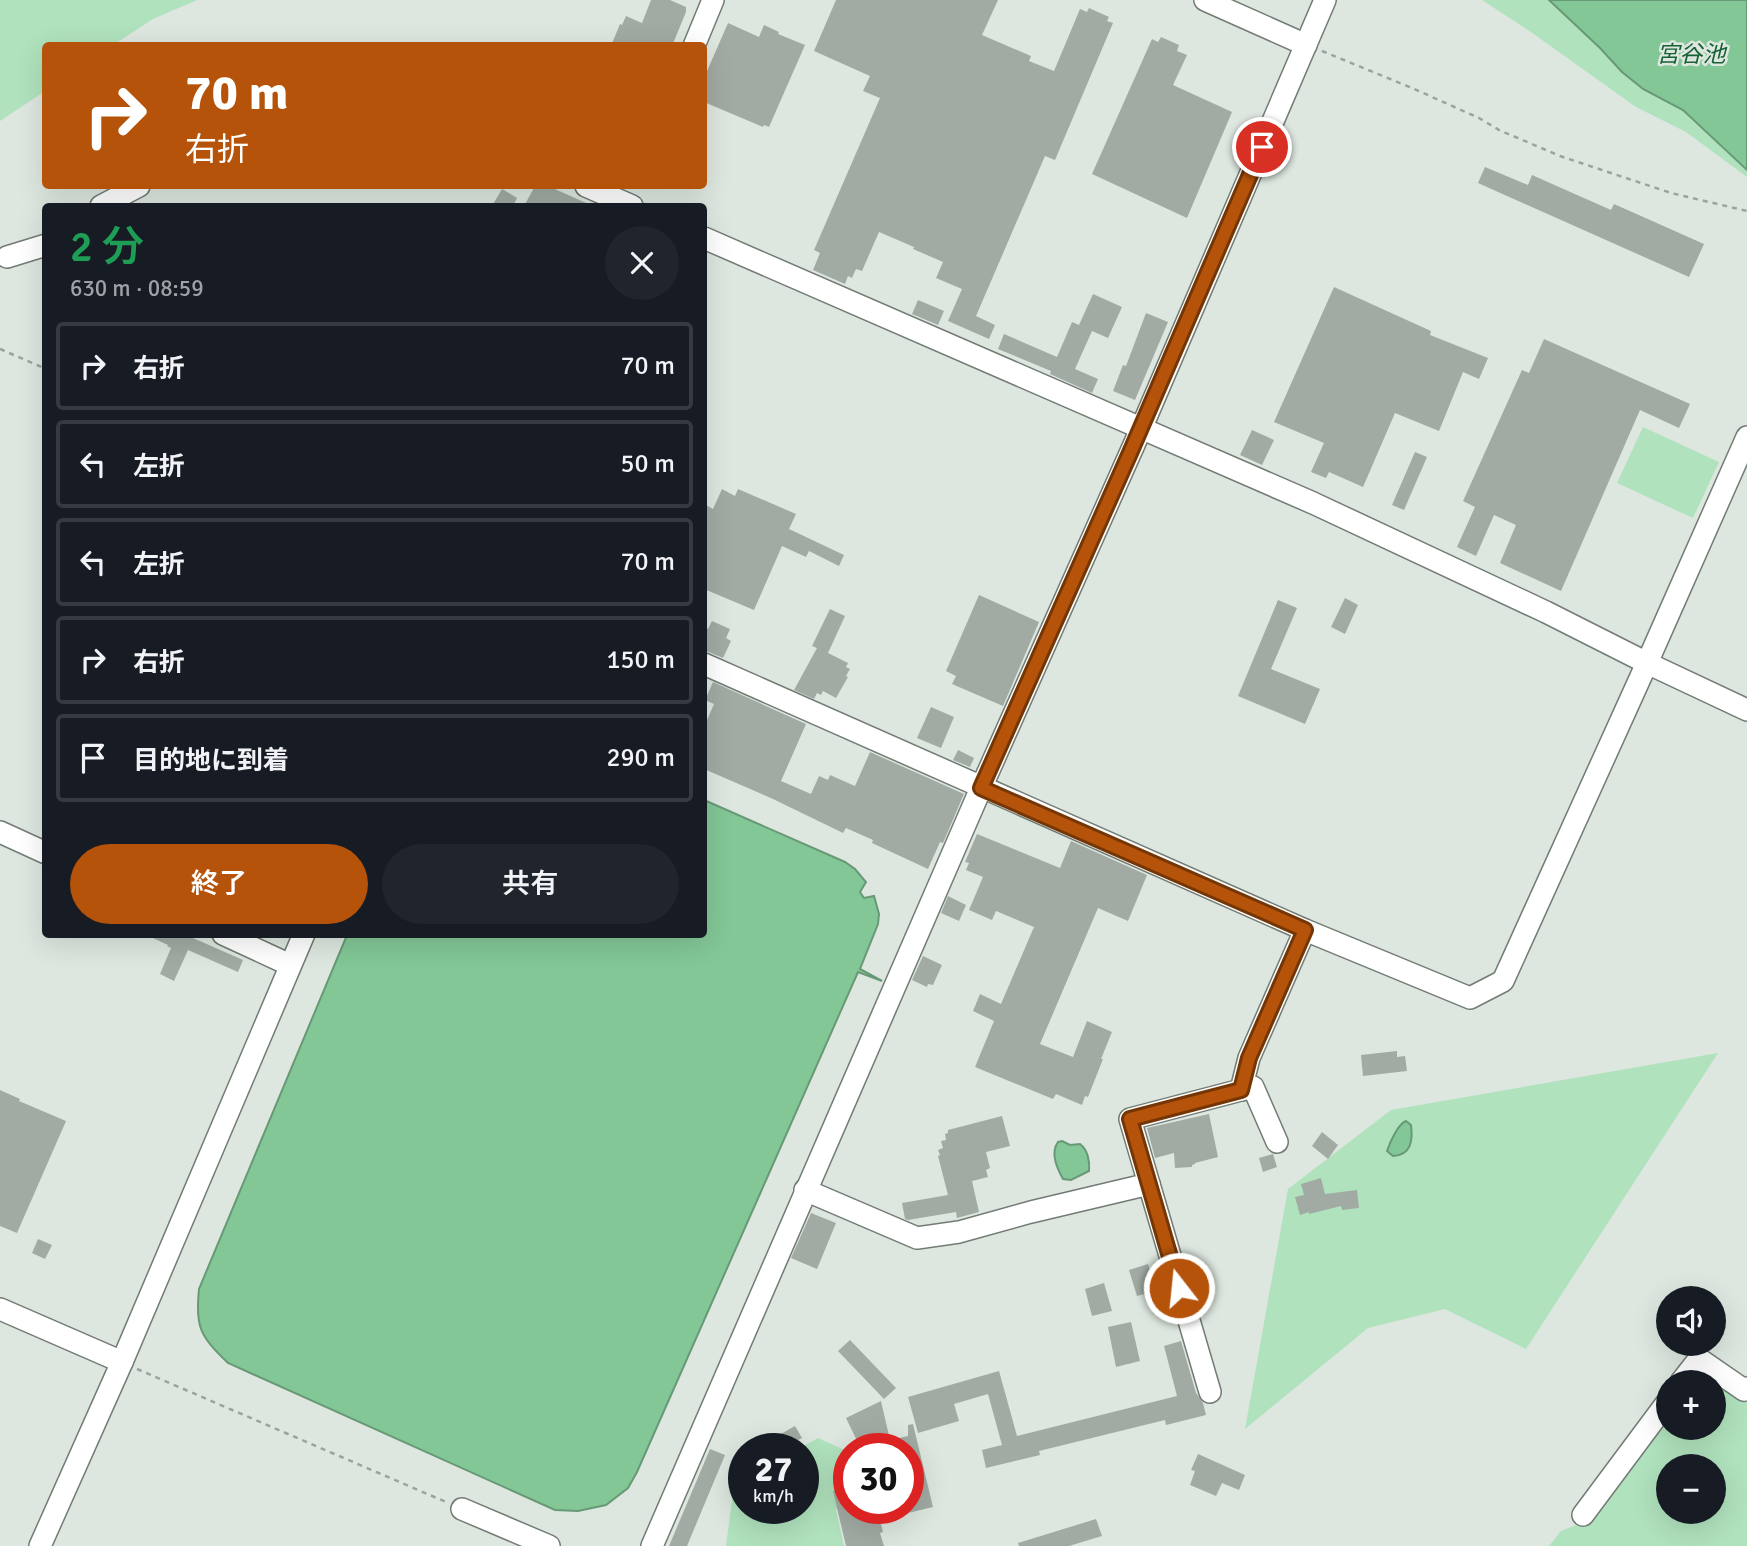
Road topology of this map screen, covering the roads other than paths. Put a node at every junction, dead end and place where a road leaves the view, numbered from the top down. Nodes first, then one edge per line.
1 (713, 0) edge
2 (1205, 0) edge
3 (1325, 0) edge
4 (696, 42) edge
5 (1306, 45) junction
6 (133, 189) edge
7 (595, 189) edge
8 (630, 201) edge
9 (107, 203) edge
10 (707, 239) edge
11 (42, 246) edge
12 (7, 257) dead end
13 (1140, 429) junction
14 (1747, 437) edge
15 (1647, 663) junction
16 (707, 665) edge
17 (1747, 710) edge
18 (981, 788) junction
19 (0, 832) edge
20 (42, 851) edge
21 (1305, 930) junction
22 (232, 938) edge
23 (302, 938) edge
24 (290, 965) junction
25 (1241, 1090) junction
26 (1277, 1142) dead end
27 (1149, 1184) junction
28 (805, 1190) junction
29 (0, 1309) edge
30 (122, 1362) junction
31 (1690, 1370) edge
32 (1715, 1370) edge
33 (1726, 1378) edge
34 (1747, 1388) edge
35 (1210, 1392) dead end
36 (1656, 1417) edge
37 (462, 1509) road end
38 (1583, 1515) dead end
39 (40, 1546) edge
40 (549, 1546) edge
41 (652, 1546) edge

1 - 4 street
2 - 5 street
3 - 5 street
5 - 13 street
6 - 9 street
7 - 8 street
10 - 13 street
11 - 12 street
13 - 15 street
13 - 18 street
14 - 15 street
15 - 17 street
15 - 21 street
16 - 18 street
18 - 21 street
18 - 28 street
19 - 20 street
21 - 25 street
22 - 24 street
23 - 24 street
24 - 30 street
25 - 26 street
25 - 27 street
27 - 28 street
27 - 35 street
28 - 41 street
29 - 30 street
30 - 39 street
31 - 32 street
33 - 34 street
36 - 38 street
37 - 40 street

